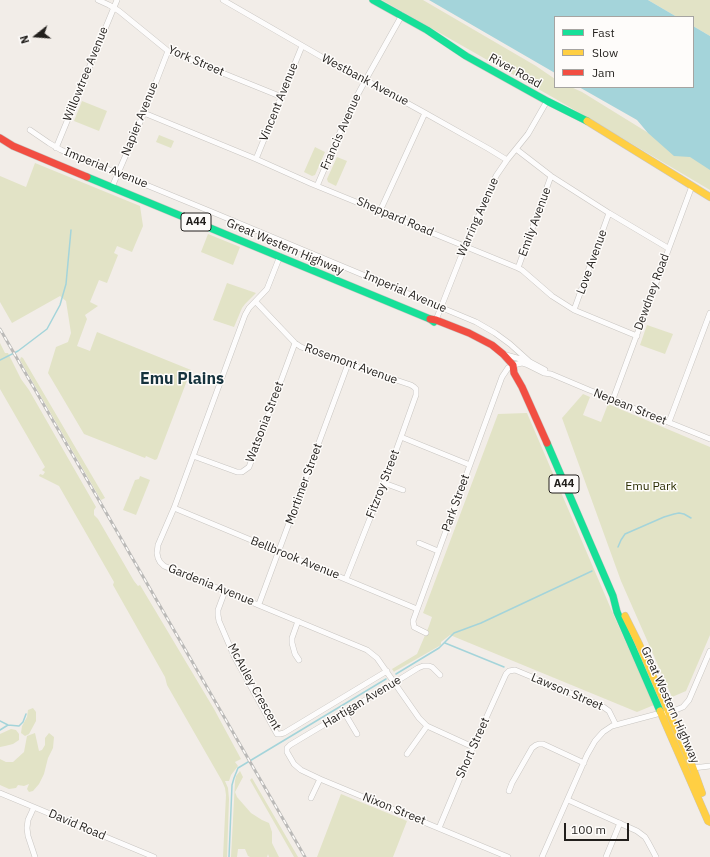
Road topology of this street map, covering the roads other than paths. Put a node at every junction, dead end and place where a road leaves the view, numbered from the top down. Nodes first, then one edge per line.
1 (98, 0) edge
2 (117, 0) edge
3 (223, 0) edge
4 (373, 0) edge
5 (114, 8) junction
6 (402, 15) junction
7 (302, 46) junction
8 (168, 51) junction
9 (365, 81) junction
10 (282, 97) junction
11 (547, 101) junction
12 (144, 113) junction
13 (425, 113) junction
14 (30, 130) dead end
15 (0, 138) edge
16 (56, 148) junction
17 (516, 149) junction
18 (256, 159) junction
19 (507, 160) junction
20 (118, 173) junction
21 (551, 176) junction
22 (317, 186) junction
23 (692, 186) junction
24 (112, 187) junction
25 (710, 197) edge
26 (380, 211) junction
27 (609, 213) junction
28 (465, 247) junction
29 (668, 248) junction
30 (280, 256) junction
31 (518, 268) junction
32 (256, 302) junction
33 (441, 308) junction
34 (574, 310) junction
35 (710, 314) edge
36 (433, 319) junction
37 (637, 336) junction
38 (295, 343) junction
39 (503, 354) junction
40 (530, 362) junction
41 (348, 364) junction
42 (510, 366) junction
43 (551, 374) junction
44 (415, 388) joint
45 (613, 399) junction
46 (669, 422) junction
47 (401, 437) junction
48 (710, 439) edge
49 (193, 456) junction
50 (470, 465) junction
51 (384, 483) junction
52 (402, 490) dead end
53 (174, 508) junction
54 (419, 543) dead end
55 (438, 551) junction
56 (279, 552) junction
57 (346, 579) junction
58 (225, 591) junction
59 (612, 596) junction
60 (259, 604) junction
61 (417, 609) junction
62 (298, 621) junction
63 (426, 633) dead end
64 (710, 651) edge
65 (299, 660) dead end
66 (510, 670) joint
67 (387, 671) junction
68 (440, 674) dead end
69 (395, 683) junction
70 (344, 712) junction
71 (669, 712) junction
72 (661, 713) junction
73 (616, 725) junction
74 (427, 726) junction
75 (357, 734) dead end
76 (473, 747) junction
77 (287, 752) joint
78 (407, 754) dead end
79 (584, 763) junction
80 (710, 766) edge
81 (693, 768) junction
82 (320, 779) junction
83 (509, 791) dead end
84 (0, 793) edge
85 (311, 798) dead end
86 (568, 800) junction
87 (34, 807) junction
88 (710, 813) edge
89 (710, 822) edge
90 (620, 823) junction
91 (439, 828) junction
92 (35, 857) edge
93 (154, 857) edge
94 (508, 857) edge
95 (542, 857) edge
96 (606, 857) edge
97 (656, 857) edge

1 - 5 street, York Street
2 - 5 street, Willowtree Avenue
3 - 7 street, Westbank Avenue
4 - 6 main road, River Road
5 - 8 street, York Street
5 - 16 street, Willowtree Avenue
6 - 9 street, Francis Avenue
6 - 11 main road, River Road
7 - 9 street, Westbank Avenue
7 - 10 street, Vincent Avenue
8 - 10 street, York Street
8 - 12 street, Napier Avenue
9 - 13 street, Westbank Avenue
9 - 22 street, Francis Avenue
10 - 18 street, Vincent Avenue
11 - 17 street, Warring Avenue
11 - 23 main road, River Road
12 - 18 street, Sheppard Road
12 - 20 street, Napier Avenue
13 - 19 street, Westbank Avenue
13 - 26 street
14 - 16 street, Imperial Avenue
15 - 24 main road, Great Western Highway / A44
16 - 20 street, Imperial Avenue
17 - 19 street, Warring Avenue
17 - 21 street
18 - 22 street, Sheppard Road
19 - 28 street, Warring Avenue
20 - 24 street, Napier Avenue
20 - 33 street, Imperial Avenue
21 - 27 street
21 - 31 street, Emily Avenue
22 - 26 street, Sheppard Road
23 - 25 main road, River Road
23 - 29 street, Dewdney Road
24 - 30 main road, Great Western Highway / A44
26 - 28 street, Sheppard Road
27 - 29 street
27 - 34 street, Love Avenue
28 - 31 street, Sheppard Road
28 - 33 street, Warring Avenue
29 - 37 street, Dewdney Road
30 - 32 street, Gardenia Avenue
30 - 36 main road, Great Western Highway / A44
31 - 34 street, Sheppard Road
32 - 38 street, Rosemont Avenue
32 - 49 street, Gardenia Avenue
33 - 36 street, Warring Avenue
33 - 40 street, Imperial Avenue
34 - 37 street, Sheppard Road
35 - 46 street
36 - 39 main road, Great Western Highway / A44
36 - 42 main road, Great Western Highway / A44
37 - 45 street, Dewdney Road
38 - 41 street, Rosemont Avenue
38 - 49 street, Watsonia Street
39 - 40 street, Nepean Street
39 - 42 main road, Great Western Highway / A44
40 - 43 street, Nepean Street
41 - 44 street, Rosemont Avenue
41 - 56 street, Mortimer Street
42 - 43 street, Nepean Street
42 - 50 street, Park Street
42 - 59 main road, Great Western Highway / A44
43 - 45 street, Nepean Street
44 - 47 street, Fitzroy Street
45 - 46 street, Nepean Street
46 - 48 street, Nepean Street
47 - 50 street
47 - 51 street, Fitzroy Street
49 - 53 street, Gardenia Avenue
50 - 55 street, Park Street
51 - 52 street
51 - 57 street, Fitzroy Street
53 - 56 street, Bellbrook Avenue
53 - 58 street, Gardenia Avenue
54 - 55 street
55 - 61 street, Park Street
56 - 57 street, Bellbrook Avenue
56 - 60 street, Mortimer Street
57 - 61 street, Bellbrook Avenue
58 - 60 street, Gardenia Avenue
58 - 67 street, McAuley Crescent
59 - 71 main road, Great Western Highway / A44
59 - 72 main road, Great Western Highway / A44
60 - 62 street, Gardenia Avenue
61 - 63 street, Park Street
62 - 65 street
62 - 67 street, Gardenia Avenue
64 - 71 street
66 - 73 street, Lawson Street
66 - 76 street, Short Street
67 - 69 street, Gardenia Avenue
68 - 69 street, Hartigan Avenue
69 - 70 street, Hartigan Avenue
69 - 74 street, Gardenia Avenue
70 - 75 street
70 - 77 street, Hartigan Avenue
71 - 72 street
71 - 81 main road, Great Western Highway / A44
72 - 73 street
72 - 89 main road, Great Western Highway / A44
73 - 79 street
74 - 76 street, Gardenia Avenue
74 - 78 street
76 - 91 street, Short Street
77 - 82 street, Nixon Street
79 - 83 street
79 - 86 street
80 - 81 street
81 - 88 main road, Great Western Highway / A44
82 - 85 street
82 - 91 street, Nixon Street
84 - 87 street, David Road
86 - 90 street
86 - 95 street
87 - 92 street
87 - 93 street, David Road
90 - 96 street
90 - 97 street
91 - 94 street, Nixon Street

